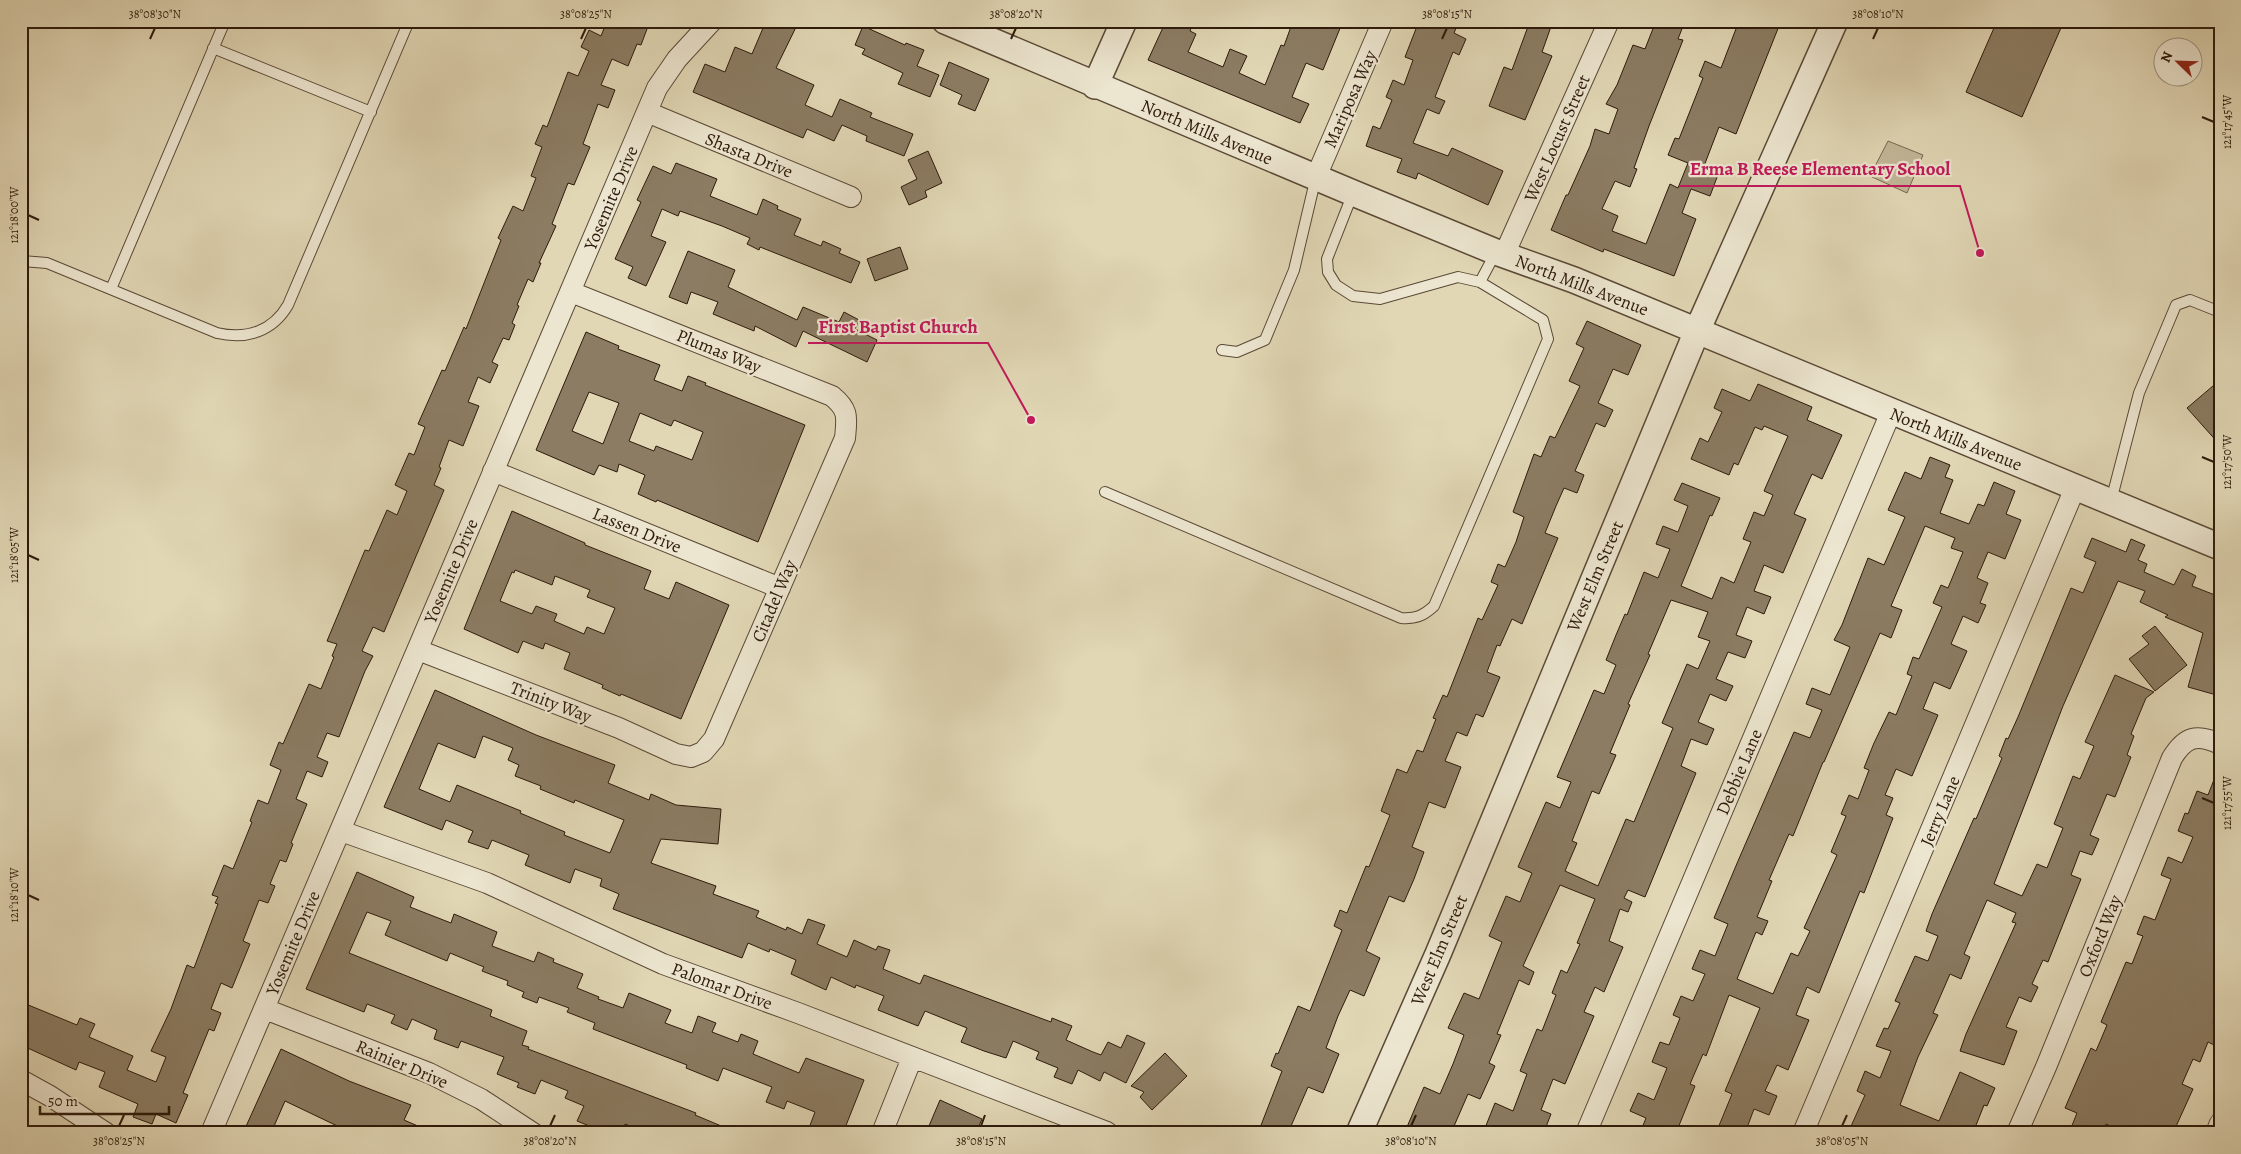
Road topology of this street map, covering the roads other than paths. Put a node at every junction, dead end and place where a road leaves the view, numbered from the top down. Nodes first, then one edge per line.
1 (225, 21) edge
2 (410, 21) edge
3 (712, 21) edge
4 (945, 21) edge
5 (1124, 21) edge
6 (1384, 21) edge
7 (1608, 21) edge
8 (1836, 21) edge
9 (213, 48) junction
10 (1095, 86) junction
11 (371, 112) junction
12 (647, 112) junction
13 (1316, 177) junction
14 (1354, 193) junction
15 (851, 197) dead end
16 (1500, 253) junction
17 (21, 262) edge
18 (1480, 282) junction
19 (111, 290) junction
20 (571, 292) junction
21 (2220, 312) edge
22 (1697, 331) junction
23 (1222, 350) dead end
24 (1891, 412) junction
25 (846, 427) joint
26 (493, 471) junction
27 (2076, 488) junction
28 (1105, 492) dead end
29 (2111, 502) junction
30 (2220, 547) edge
31 (780, 588) junction
32 (418, 650) junction
33 (2220, 744) edge
34 (684, 756) joint
35 (341, 831) junction
36 (265, 1009) junction
37 (912, 1058) junction
38 (21, 1080) edge
39 (2220, 1124) edge
40 (1107, 1132) edge
41 (106, 1133) edge
42 (211, 1133) edge
43 (533, 1133) edge
44 (882, 1133) edge
45 (1359, 1133) edge
46 (1586, 1133) edge
47 (1803, 1133) edge
48 (2017, 1133) edge
49 (2216, 1133) edge

1 - 9 lane
2 - 11 lane
3 - 12 street, Yosemite Drive
4 - 10 street, North Mills Avenue
5 - 10 street
6 - 13 street, Mariposa Way
7 - 16 street, West Locust Street
8 - 22 street, West Elm Street
9 - 11 lane
9 - 19 lane
10 - 13 street, North Mills Avenue
11 - 19 lane
12 - 15 street, Shasta Drive
12 - 20 street, Yosemite Drive
13 - 14 street, North Mills Avenue
13 - 23 lane
14 - 16 street, North Mills Avenue
14 - 18 lane
16 - 18 lane
16 - 22 street, North Mills Avenue
17 - 19 lane
18 - 28 lane
20 - 25 street, Plumas Way
20 - 26 street, Yosemite Drive
21 - 29 lane
22 - 24 street, North Mills Avenue
22 - 45 street, West Elm Street
24 - 27 street, North Mills Avenue
24 - 46 street, Debbie Lane
25 - 31 street, Citadel Way
26 - 31 street, Lassen Drive
26 - 32 street, Yosemite Drive
27 - 29 street, North Mills Avenue
27 - 47 street, Jerry Lane
29 - 30 street, North Mills Avenue
31 - 34 street, Citadel Way
32 - 34 street, Trinity Way
32 - 35 street, Yosemite Drive
33 - 48 street, Oxford Way
35 - 36 street, Yosemite Drive
35 - 37 street, Palomar Drive
36 - 42 street, Yosemite Drive
36 - 43 street, Rainier Drive
37 - 40 street, Palomar Drive
37 - 44 street
38 - 41 street
39 - 49 street

